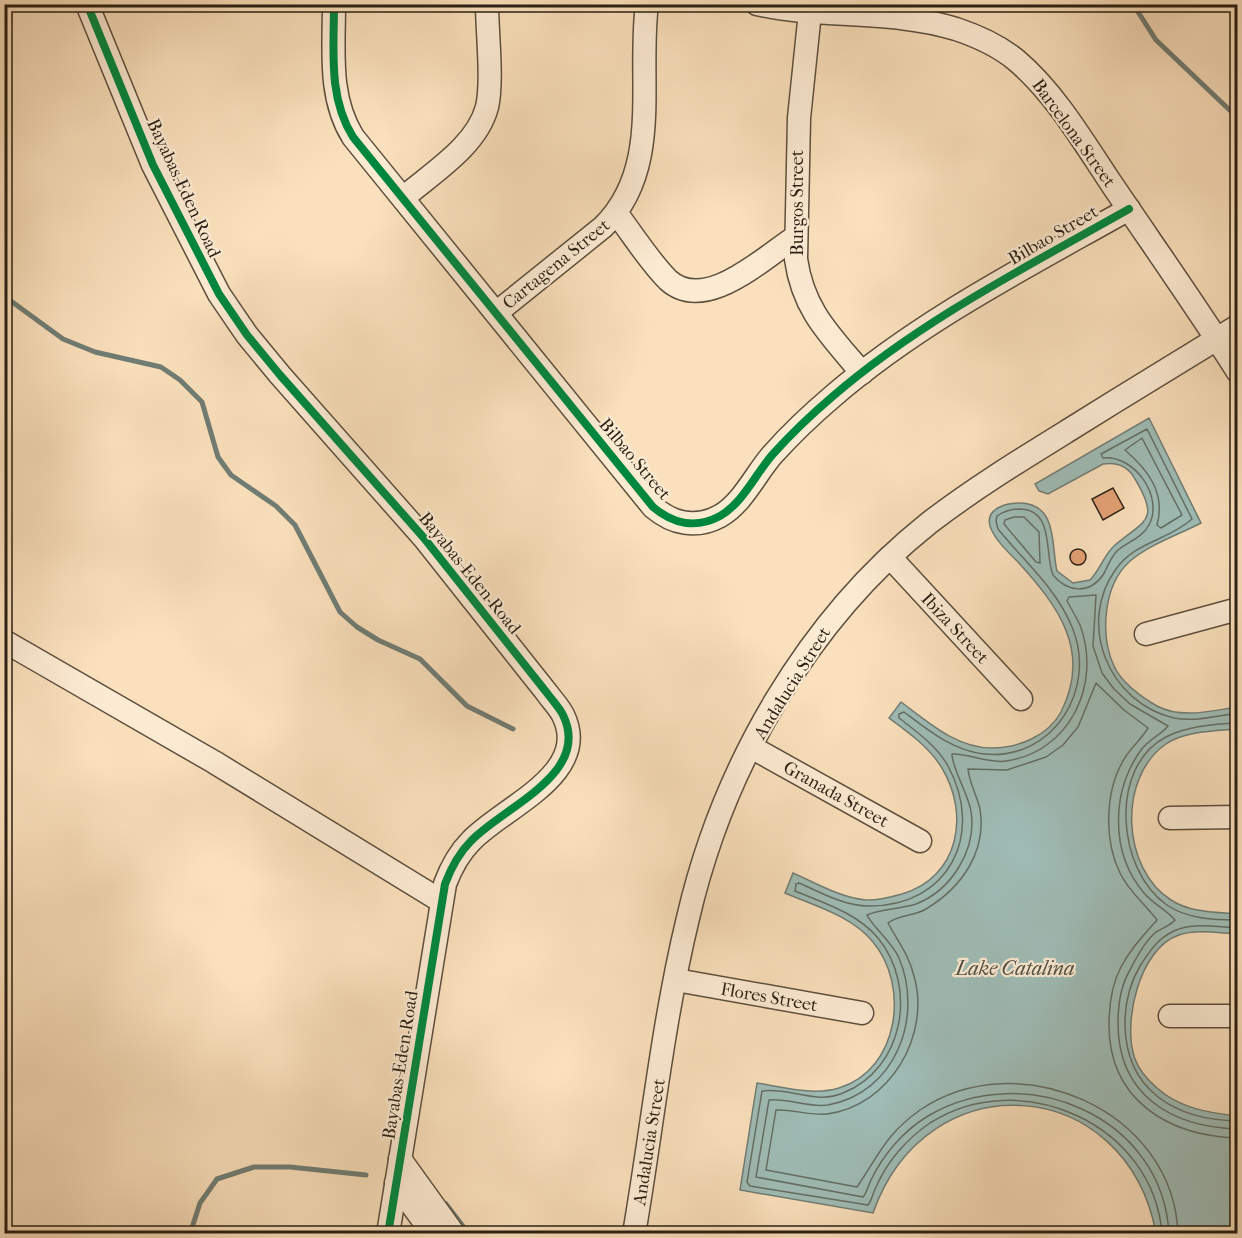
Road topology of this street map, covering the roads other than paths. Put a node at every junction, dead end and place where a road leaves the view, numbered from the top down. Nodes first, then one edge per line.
1 (87, 4) edge
2 (334, 4) edge
3 (487, 4) edge
4 (648, 4) edge
5 (757, 4) edge
6 (810, 12) junction
7 (923, 13) edge
8 (403, 198) junction
9 (1129, 209) junction
10 (617, 214) junction
11 (794, 238) junction
12 (496, 313) junction
13 (1238, 326) edge
14 (1217, 339) junction
15 (1238, 372) edge
16 (862, 373) junction
17 (890, 557) junction
18 (1238, 609) edge
19 (1146, 634) dead end
20 (4, 641) edge
21 (1021, 699) dead end
22 (751, 747) junction
23 (1238, 817) edge
24 (1170, 818) dead end
25 (920, 841) dead end
26 (441, 902) junction
27 (676, 980) junction
28 (862, 1013) dead end
29 (1170, 1016) dead end
30 (1238, 1016) edge
31 (400, 1159) junction
32 (396, 1183) junction
33 (426, 1225) edge
34 (389, 1226) edge
35 (454, 1233) edge
36 (634, 1233) edge

1 - 26 street, Bayabas-Eden Road
2 - 8 street, Bilbao Street
3 - 8 street
4 - 10 street, Cartagena Street
5 - 6 street, Barcelona Street
6 - 7 street, Barcelona Street
6 - 11 street, Burgos Street
7 - 9 street, Barcelona Street
8 - 12 street, Bilbao Street
9 - 14 street, Barcelona Street
9 - 16 street, Bilbao Street
10 - 11 street
10 - 12 street, Cartagena Street
11 - 16 street, Burgos Street
12 - 16 street, Bilbao Street
13 - 14 street, Andalucia Street
14 - 15 street, Barcelona Street
14 - 17 street, Andalucia Street
17 - 21 street, Ibiza Street
17 - 22 street, Andalucia Street
18 - 19 street
20 - 26 street
22 - 25 street, Granada Street
22 - 27 street, Andalucia Street
23 - 24 street
26 - 31 street, Bayabas-Eden Road
27 - 28 street, Flores Street
27 - 36 street, Andalucia Street
29 - 30 street
31 - 32 street, Bayabas-Eden Road
31 - 35 street, Bayabas-Eden Road
32 - 33 street
32 - 34 street, Bayabas-Eden Road
33 - 34 street

